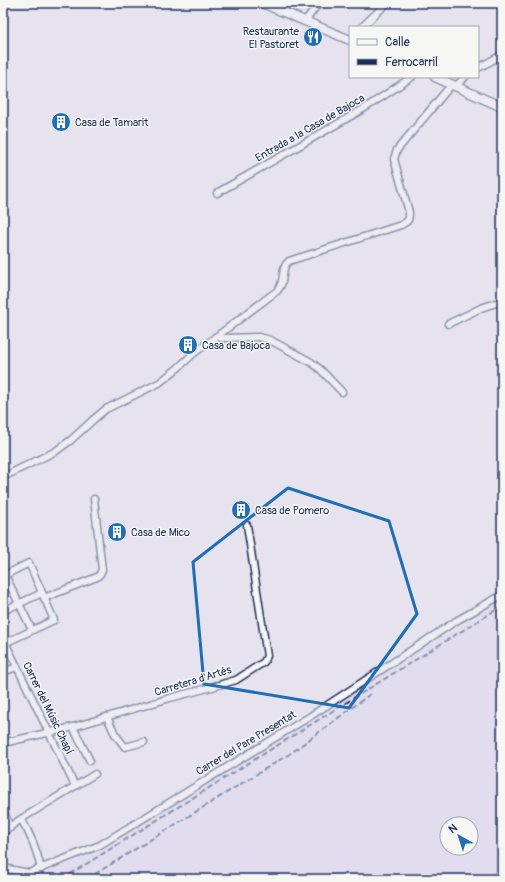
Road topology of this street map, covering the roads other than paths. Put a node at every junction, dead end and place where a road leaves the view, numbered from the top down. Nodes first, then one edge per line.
1 (262, 3) edge
2 (320, 3) edge
3 (387, 3) edge
4 (305, 21) junction
5 (363, 26) edge
6 (349, 40) edge
7 (502, 55) edge
8 (479, 67) edge
9 (410, 78) edge
10 (437, 78) edge
11 (464, 78) edge
12 (454, 85) junction
13 (502, 107) edge
14 (217, 193) dead end
15 (502, 301) edge
16 (448, 324) dead end
17 (215, 337) junction
18 (342, 392) dead end
19 (3, 477) edge
20 (94, 499) dead end
21 (247, 525) dead end
22 (43, 595) junction
23 (502, 595) edge
24 (19, 604) junction
25 (3, 611) edge
26 (32, 630) junction
27 (4, 641) edge
28 (17, 667) junction
29 (3, 672) edge
30 (106, 717) junction
31 (73, 727) junction
32 (49, 732) junction
33 (144, 742) dead end
34 (3, 743) edge
35 (90, 761) dead end
36 (95, 774) dead end
37 (75, 786) junction
38 (3, 809) edge
39 (21, 819) junction
40 (10, 828) junction
41 (3, 832) edge
42 (3, 868) edge
43 (41, 869) junction
44 (502, 872) edge
45 (494, 879) edge

1 - 4 street
2 - 4 street
3 - 5 street
4 - 6 street
7 - 8 street
9 - 14 street, Entrada a la Casa de Bajoca
10 - 12 street
11 - 12 street
12 - 13 street
12 - 17 street
15 - 16 street
17 - 18 street
17 - 19 street
20 - 22 street
21 - 30 street, Carretera d'Artés
22 - 24 street
22 - 24 street
22 - 26 street
23 - 43 street, Carrer del Pare Presentat
24 - 25 street
24 - 26 street
26 - 27 street
27 - 28 street, Carrer del Músic Chapí
28 - 29 street
28 - 32 street, Carrer del Músic Chapí
30 - 31 street, Carretera d'Artés
30 - 33 street
31 - 32 street, Carretera d'Artés
31 - 35 street
32 - 34 street, Carretera d'Artés
32 - 37 street, Carrer del Músic Chapí
36 - 37 street
37 - 39 street
38 - 40 street
39 - 40 street
39 - 43 street
40 - 41 street
42 - 43 street, Carrer del Pare Presentat
44 - 45 street

